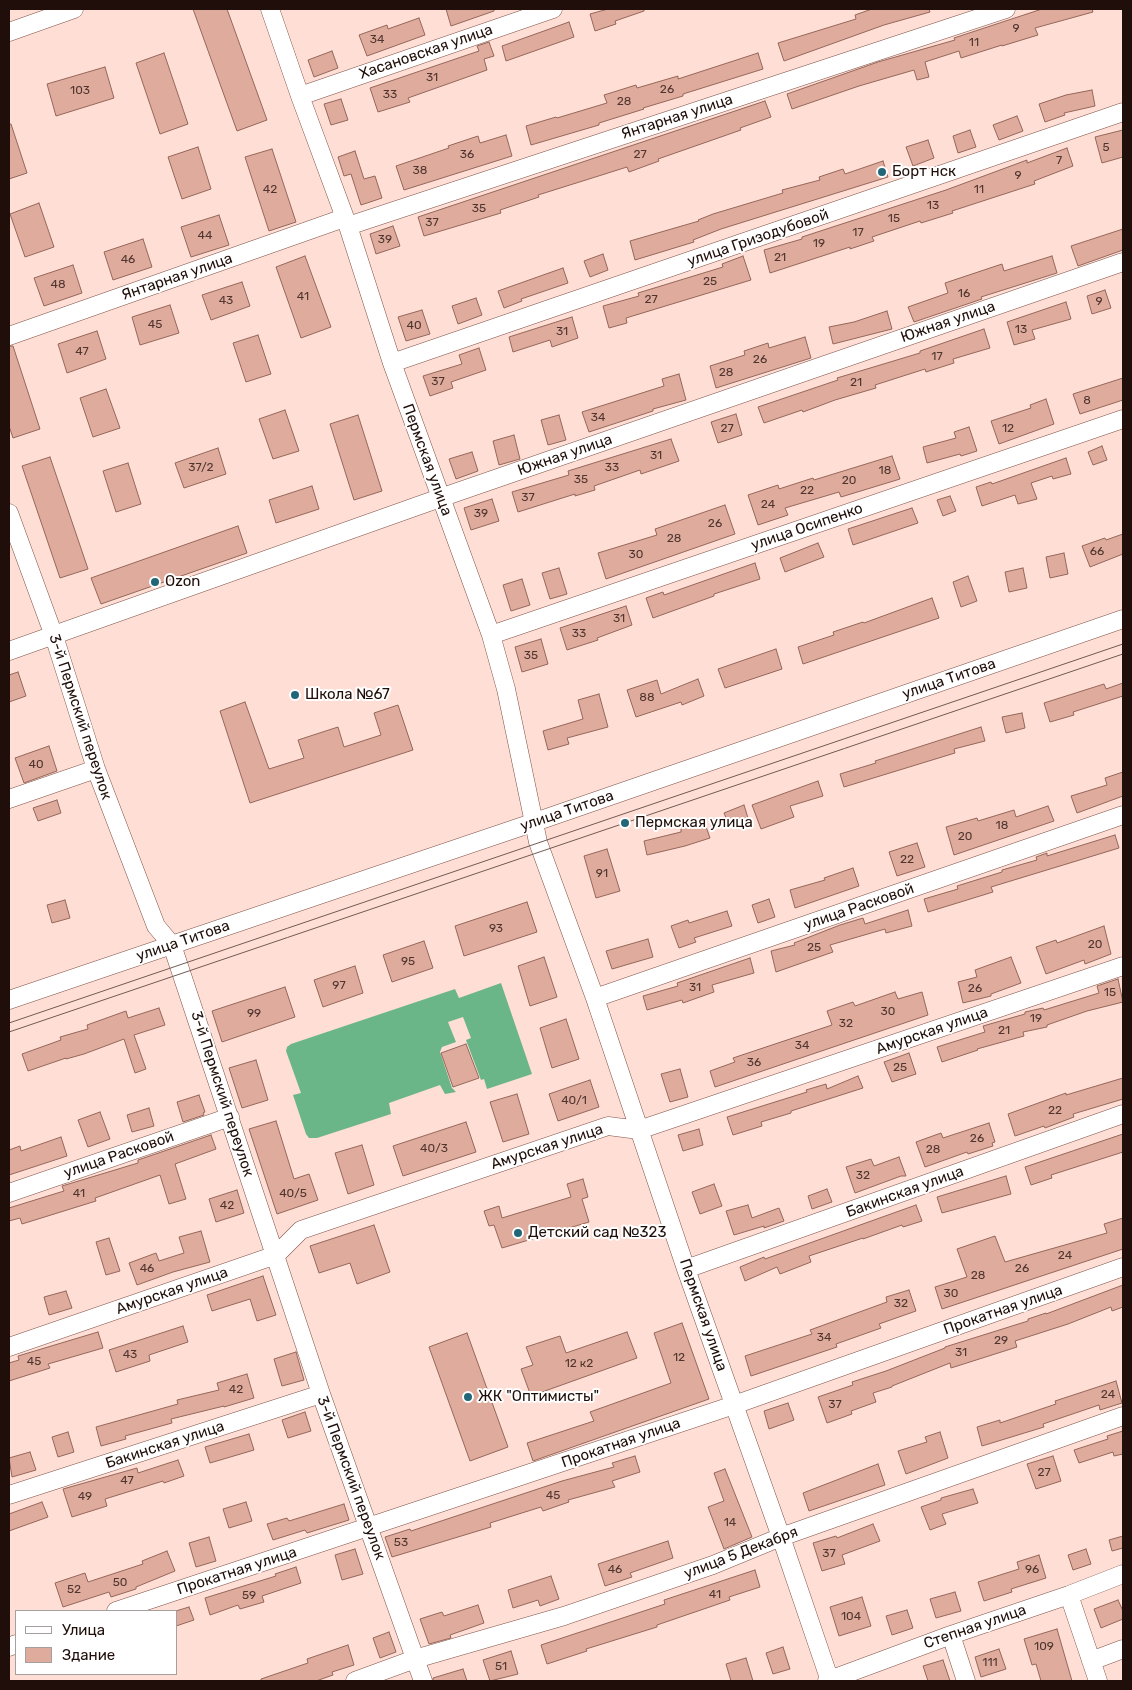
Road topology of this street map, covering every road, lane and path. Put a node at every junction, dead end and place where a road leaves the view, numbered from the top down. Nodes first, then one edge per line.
1 (74, 9) edge
2 (270, 9) edge
3 (553, 9) edge
4 (1006, 9) edge
5 (9, 32) edge
6 (300, 96) junction
7 (1123, 112) edge
8 (346, 222) junction
9 (1123, 262) edge
10 (9, 336) edge
11 (392, 363) junction
12 (1123, 419) edge
13 (440, 498) junction
14 (9, 513) edge
15 (1123, 618) edge
16 (491, 635) junction
17 (54, 636) junction
18 (9, 651) edge
19 (96, 769) junction
20 (9, 799) edge
21 (1123, 816) edge
22 (535, 822) junction
23 (172, 945) junction
24 (1123, 966) edge
25 (596, 998) junction
26 (9, 1000) edge
27 (1123, 1114) edge
28 (230, 1118) junction
29 (639, 1130) junction
30 (9, 1193) edge
31 (276, 1255) junction
32 (1123, 1268) edge
33 (686, 1270) junction
34 (9, 1346) edge
35 (321, 1394) junction
36 (734, 1405) junction
37 (1123, 1416) edge
38 (9, 1495) edge
39 (369, 1528) junction
40 (781, 1537) junction
41 (1123, 1574) edge
42 (1069, 1595) junction
43 (119, 1610) edge
44 (951, 1635) junction
45 (1123, 1649) edge
46 (415, 1660) junction
47 (1091, 1661) junction
48 (355, 1681) edge
49 (423, 1681) edge
50 (829, 1681) edge
51 (966, 1681) edge
52 (1098, 1681) edge

1 - 5 street
2 - 6 street, Пермская улица
3 - 6 street, Хасановская улица
4 - 8 street, Янтарная улица
6 - 8 street, Пермская улица
7 - 11 street, улица Гризодубовой
8 - 10 street, Янтарная улица
8 - 11 street, Пермская улица
9 - 13 street, Южная улица
11 - 13 street, Пермская улица
12 - 16 street, улица Осипенко
13 - 16 street, Пермская улица
13 - 17 street, Южная улица
14 - 17 street, 3-й Пермский переулок
15 - 22 street, улица Титова
16 - 22 street, Пермская улица
17 - 18 street, Южная улица
17 - 19 street, 3-й Пермский переулок
19 - 20 street
19 - 23 street, 3-й Пермский переулок
21 - 25 street, улица Расковой
22 - 23 street, улица Титова
22 - 25 street, Пермская улица
23 - 26 street, улица Титова
23 - 28 street, 3-й Пермский переулок
24 - 29 street, Амурская улица
25 - 29 street, Пермская улица
27 - 33 street, Бакинская улица
28 - 30 street, улица Расковой
28 - 31 street, 3-й Пермский переулок
29 - 31 street, Амурская улица
29 - 33 street, Пермская улица
31 - 34 street, Амурская улица
31 - 35 street, 3-й Пермский переулок
32 - 36 street, Прокатная улица
33 - 36 street, Пермская улица
35 - 38 street, Бакинская улица
35 - 39 street, 3-й Пермский переулок
36 - 39 street, Прокатная улица
36 - 40 street, Пермская улица
37 - 40 street, улица 5 Декабря
39 - 43 street, Прокатная улица
39 - 46 street, 3-й Пермский переулок
40 - 46 street, улица 5 Декабря
40 - 50 street, Пермская улица
41 - 42 street, Степная улица
42 - 44 street, Степная улица
42 - 47 street
44 - 50 street, Степная улица
44 - 51 street
45 - 47 street
46 - 48 street, улица 5 Декабря
46 - 49 street, 3-й Пермский переулок
47 - 52 street

